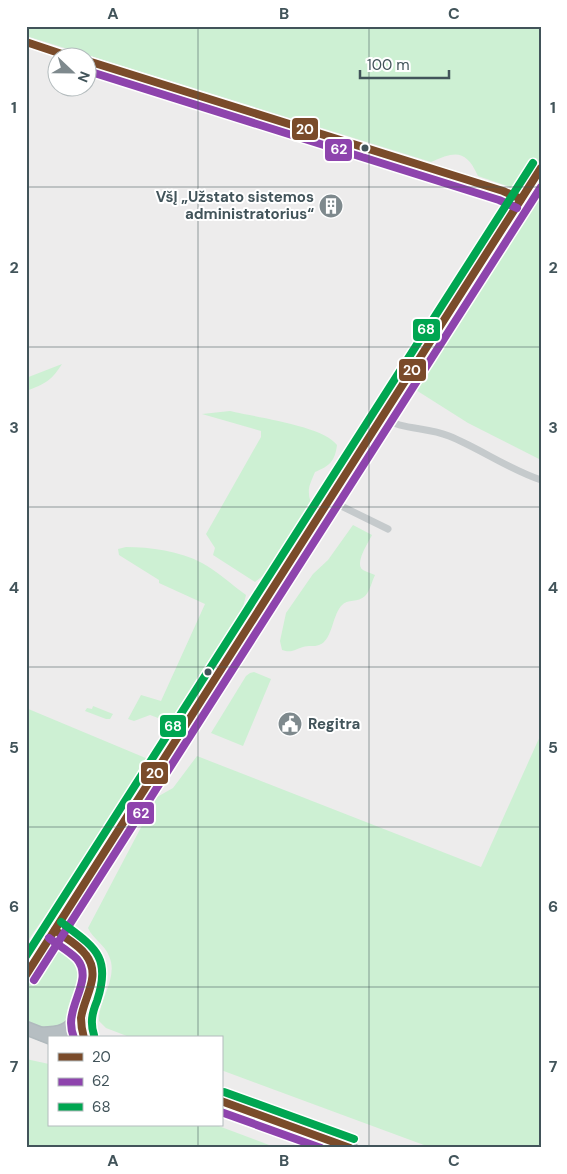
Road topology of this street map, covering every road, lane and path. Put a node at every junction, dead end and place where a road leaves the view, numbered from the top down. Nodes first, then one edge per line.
1 (26, 42) edge
2 (48, 49) edge
3 (98, 64) edge
4 (541, 168) edge
5 (521, 199) junction
6 (382, 418) junction
7 (541, 480) edge
8 (329, 500) junction
9 (388, 529) dead end
10 (55, 930) junction
11 (26, 975) edge
12 (82, 1012) junction
13 (26, 1028) edge
14 (47, 1036) edge
15 (83, 1036) edge
16 (26, 1037) edge
17 (48, 1045) edge
18 (222, 1101) edge
19 (222, 1109) edge
20 (328, 1148) edge
21 (350, 1148) edge

1 - 2 street
3 - 5 street
4 - 5 main road
5 - 6 main road
6 - 7 street
6 - 8 main road
8 - 9 street
8 - 10 main road
10 - 11 main road
10 - 12 highway
12 - 14 highway
12 - 15 highway
13 - 14 highway
16 - 17 highway
18 - 21 highway
19 - 20 highway

